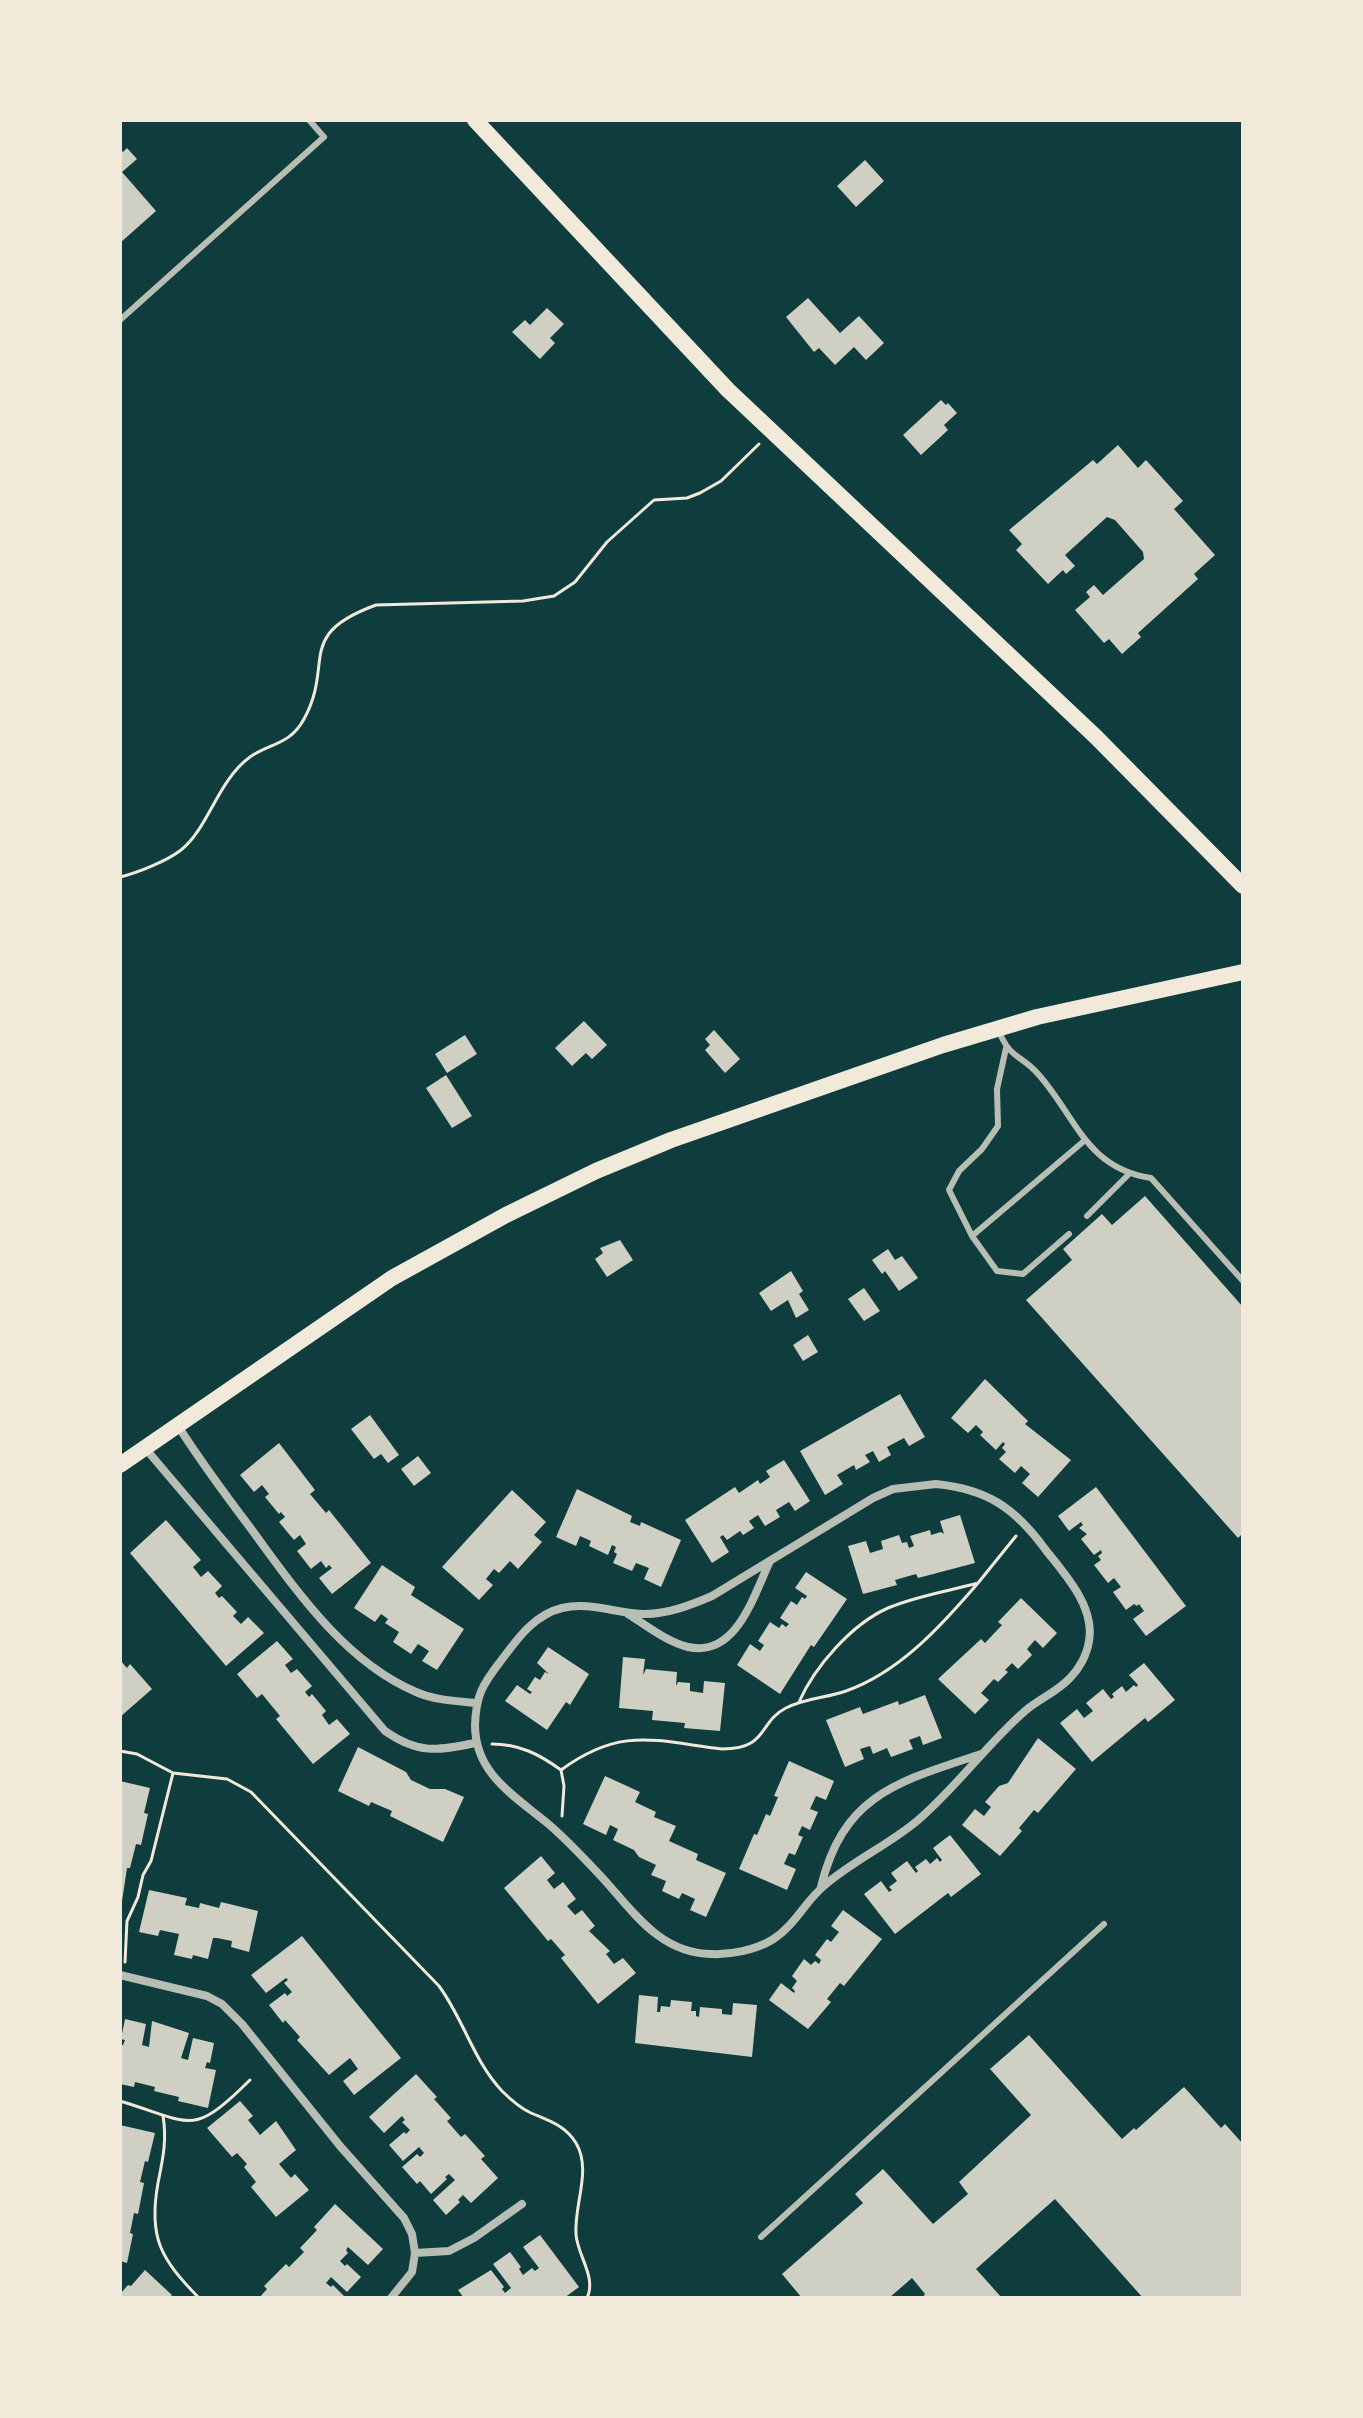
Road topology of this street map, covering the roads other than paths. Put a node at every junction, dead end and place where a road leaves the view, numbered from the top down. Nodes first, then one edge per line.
1 (309, 120) edge
2 (475, 120) edge
3 (120, 320) edge
4 (1243, 886) edge
5 (1243, 972) edge
6 (998, 1029) junction
7 (1006, 1048) junction
8 (1084, 1141) junction
9 (1129, 1174) junction
10 (1087, 1216) dead end
11 (1069, 1234) dead end
12 (972, 1236) junction
13 (1243, 1281) edge
14 (178, 1426) junction
15 (145, 1448) junction
16 (120, 1465) edge
17 (770, 1560) junction
18 (623, 1611) junction
19 (476, 1703) junction
20 (476, 1745) junction
21 (983, 1753) junction
22 (821, 1888) junction
23 (1104, 1924) dead end
24 (120, 1975) edge
25 (522, 2204) dead end
26 (761, 2237) dead end
27 (415, 2253) junction
28 (391, 2298) edge

1 - 3 lane
2 - 4 main road
5 - 6 main road
6 - 7 lane
6 - 14 main road
7 - 8 lane
7 - 12 lane
8 - 9 lane
8 - 12 lane
9 - 10 lane
9 - 13 lane
11 - 12 lane
14 - 15 main road
14 - 19 street
15 - 16 main road
15 - 20 street
17 - 18 street
17 - 18 street
17 - 21 street
18 - 19 street
19 - 20 street
20 - 22 street
21 - 22 street
21 - 22 street
23 - 26 lane
24 - 27 street
25 - 27 street
27 - 28 street

